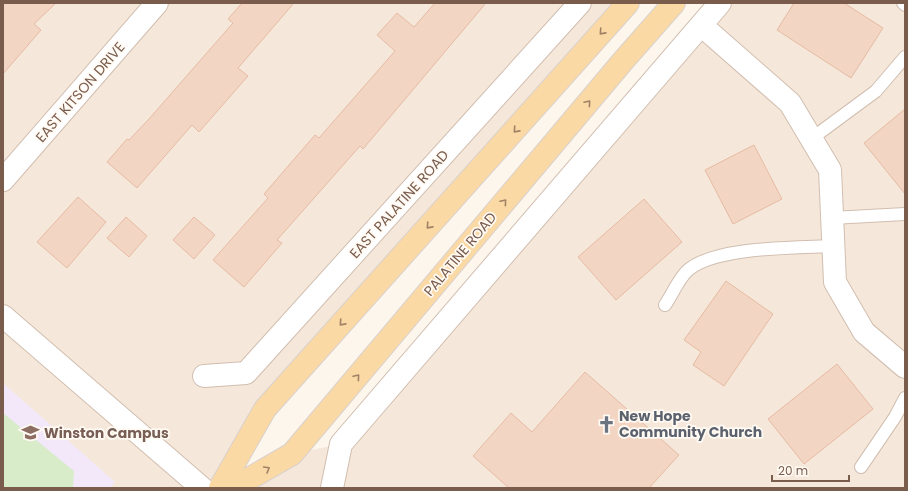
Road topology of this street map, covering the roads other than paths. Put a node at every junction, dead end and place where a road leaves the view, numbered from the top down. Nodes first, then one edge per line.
1 (157, 3) edge
2 (580, 3) edge
3 (628, 3) edge
4 (674, 3) edge
5 (720, 3) edge
6 (701, 25) junction
7 (905, 57) edge
8 (811, 139) junction
9 (3, 180) edge
10 (905, 214) edge
11 (832, 218) junction
12 (834, 246) junction
13 (665, 305) dead end
14 (3, 316) edge
15 (905, 367) edge
16 (204, 376) dead end
17 (905, 398) edge
18 (861, 467) dead end
19 (202, 488) edge
20 (220, 488) edge
21 (233, 488) edge
22 (332, 488) edge

1 - 9 street, EAST KITSON DRIVE
2 - 16 street, EAST PALATINE ROAD
3 -> 20 main road
21 -> 4 main road, PALATINE ROAD
5 - 6 street
6 - 8 street
6 - 22 street
7 - 8 lane
8 - 11 street
10 - 11 lane
11 - 12 street
12 - 13 lane
12 - 15 street
14 - 19 street
17 - 18 lane

